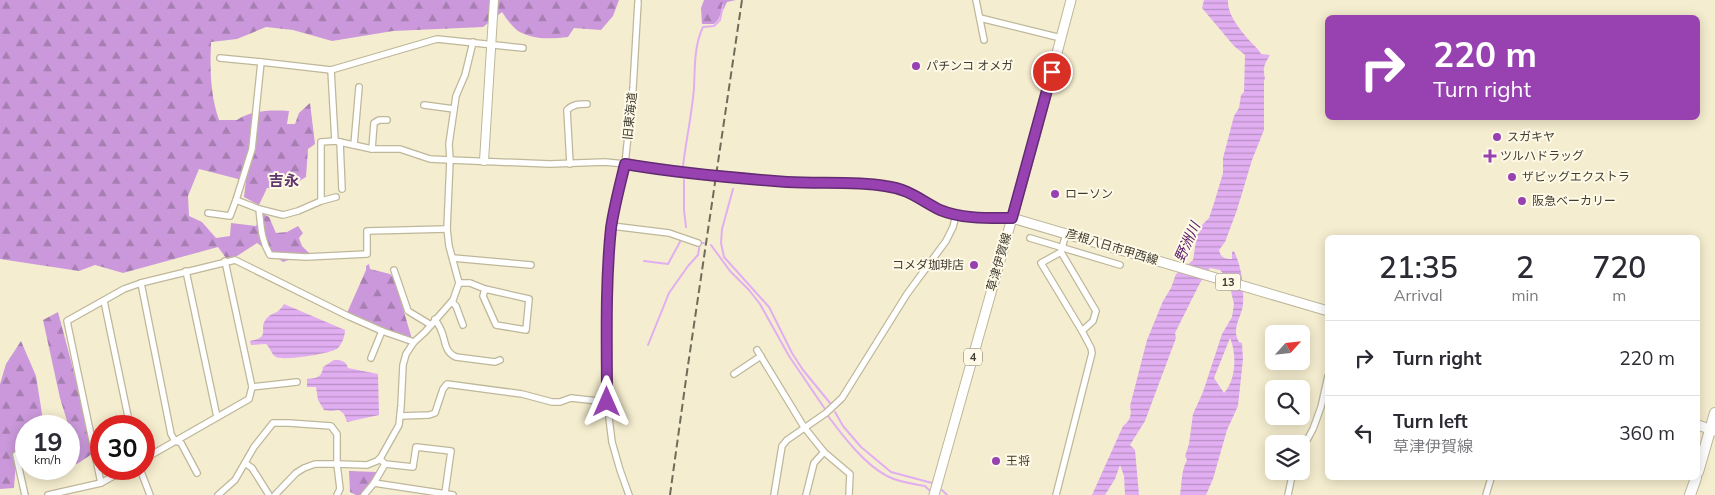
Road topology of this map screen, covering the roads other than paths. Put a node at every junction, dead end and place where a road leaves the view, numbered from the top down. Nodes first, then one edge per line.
1 (494, 0) edge
2 (976, 0) edge
3 (1070, 0) edge
4 (638, 2) dead end
5 (980, 18) junction
6 (1061, 38) junction
7 (984, 40) dead end
8 (473, 42) junction
9 (491, 44) junction
10 (523, 48) dead end
11 (220, 58) dead end
12 (261, 62) junction
13 (331, 70) junction
14 (359, 88) dead end
15 (586, 104) dead end
16 (424, 105) dead end
17 (454, 109) junction
18 (387, 120) dead end
19 (338, 142) junction
20 (354, 145) junction
21 (372, 149) junction
22 (450, 160) junction
23 (484, 161) junction
24 (570, 164) junction
25 (625, 164) junction
26 (342, 189) dead end
27 (336, 197) dead end
28 (236, 200) junction
29 (321, 201) junction
30 (260, 209) junction
31 (208, 212) dead end
32 (956, 215) junction
33 (1012, 218) junction
34 (612, 226) junction
35 (447, 229) junction
36 (1066, 234) junction
37 (1030, 238) dead end
38 (698, 243) dead end
39 (1061, 250) junction
40 (452, 258) junction
41 (225, 261) junction
42 (531, 265) dead end
43 (1120, 265) dead end
44 (394, 270) dead end
45 (186, 271) junction
46 (141, 283) junction
47 (459, 283) junction
48 (486, 289) junction
49 (104, 300) junction
50 (452, 302) junction
51 (1325, 310) edge
52 (433, 322) junction
53 (463, 325) dead end
54 (382, 331) junction
55 (1082, 331) junction
56 (414, 342) junction
57 (757, 350) dead end
58 (761, 356) junction
59 (370, 358) dead end
60 (500, 360) dead end
61 (734, 374) dead end
62 (297, 382) dead end
63 (252, 387) junction
64 (1325, 389) edge
65 (607, 402) junction
66 (1715, 413) edge
67 (128, 415) edge
68 (400, 416) junction
69 (217, 417) junction
70 (1700, 426) edge
71 (804, 427) junction
72 (1713, 430) edge
73 (1310, 435) edge
74 (174, 441) junction
75 (155, 452) edge
76 (824, 452) junction
77 (380, 458) junction
78 (245, 463) junction
79 (337, 464) junction
80 (385, 464) junction
81 (1700, 466) edge
82 (197, 473) dead end
83 (21, 480) edge
84 (105, 480) edge
85 (144, 480) edge
86 (1291, 480) edge
87 (1490, 480) edge
88 (1695, 480) edge
89 (101, 482) junction
90 (374, 483) junction
91 (445, 493) junction
92 (937, 493) edge
93 (1691, 494) edge
94 (24, 495) edge
95 (48, 495) edge
96 (150, 495) edge
97 (218, 495) edge
98 (269, 495) edge
99 (275, 495) edge
100 (337, 495) edge
101 (364, 495) edge
102 (453, 495) edge
103 (629, 495) edge
104 (774, 495) edge
105 (806, 495) edge
106 (849, 495) edge
107 (1056, 495) edge
108 (1288, 495) edge
109 (1486, 495) edge

1 - 9 street
2 - 5 street
3 - 6 main road, 草津伊賀線 / 4
4 - 25 street, 旧東海道
5 - 6 street
5 - 7 street
6 - 33 main road, 草津伊賀線 / 4
8 - 9 street
8 - 13 street
8 - 17 street
9 - 10 street
9 - 23 street
11 - 12 street
12 - 13 street
12 - 28 street
13 - 19 street
14 - 20 street
15 - 24 street
16 - 17 street
17 - 22 street
18 - 21 street
19 - 20 street
19 - 26 street
19 - 29 street
20 - 21 street
21 - 22 street
22 - 23 street
22 - 35 street
23 - 24 street
24 - 25 street
25 - 32 street
25 - 34 street, 旧東海道
27 - 29 street
28 - 30 street
28 - 31 street
29 - 30 street
30 - 35 street
32 - 33 street
32 - 71 street
33 - 36 main road, 彦根八日市甲西線 / 13
33 - 92 main road, 草津伊賀線 / 4
34 - 38 street
34 - 65 street, 旧東海道
35 - 40 street
36 - 39 street
36 - 51 main road, 彦根八日市甲西線 / 13
37 - 39 street
39 - 43 street
39 - 55 street
39 - 55 street
40 - 42 street
40 - 47 street
41 - 45 street
41 - 54 street
41 - 63 street
44 - 52 street
45 - 46 street
45 - 69 street
46 - 49 street
46 - 74 street
47 - 48 street
47 - 50 street
48 - 48 street
49 - 67 street
49 - 89 street
50 - 52 street
50 - 53 street
52 - 56 street
52 - 60 street
54 - 56 street
54 - 59 street
55 - 107 street
56 - 68 street
57 - 58 street
58 - 61 street
58 - 71 street
62 - 63 street
63 - 69 street
64 - 73 street
65 - 68 street
65 - 103 street, 旧東海道
66 - 72 highway
68 - 77 street
69 - 74 street
70 - 72 main road
71 - 76 street
71 - 104 street
72 - 81 highway
74 - 75 street
74 - 82 street
76 - 105 street
76 - 106 street
77 - 79 street
77 - 80 street
78 - 79 street
78 - 97 street
78 - 98 street
79 - 99 street
79 - 100 street
80 - 90 street
80 - 91 street
83 - 94 street
84 - 89 street
85 - 96 street
86 - 108 street
87 - 109 street
88 - 93 highway
89 - 95 street
90 - 91 street
90 - 101 street
91 - 102 street

